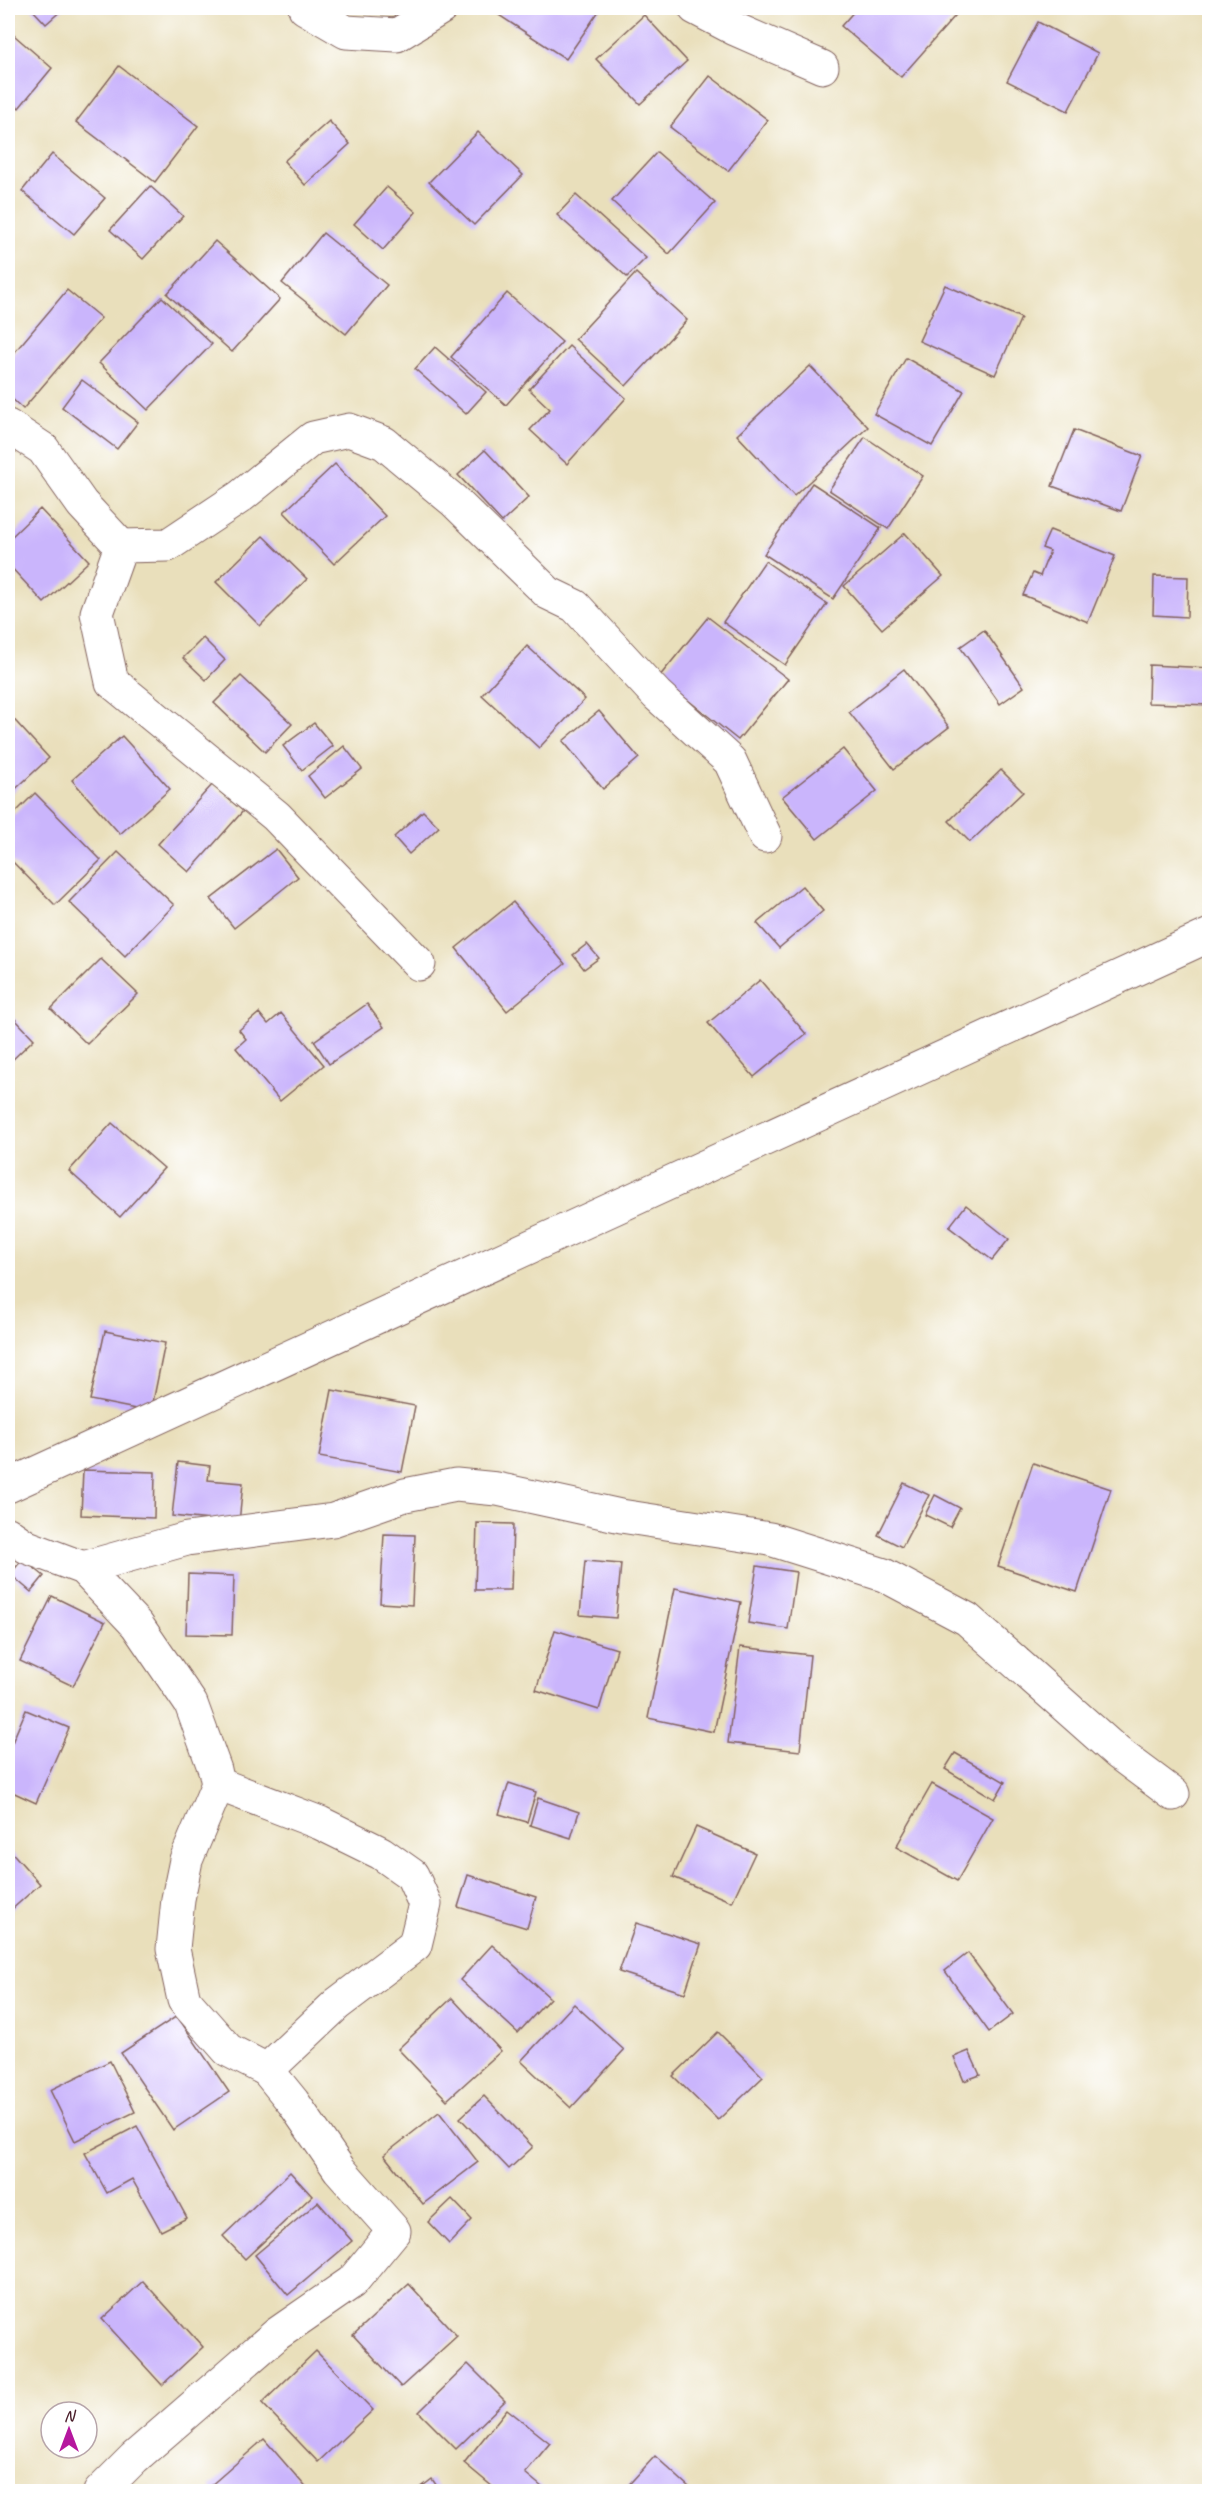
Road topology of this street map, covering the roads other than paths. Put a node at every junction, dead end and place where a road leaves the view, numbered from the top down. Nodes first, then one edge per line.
1 (305, 8) edge
2 (441, 8) edge
3 (695, 8) edge
4 (822, 67) dead end
5 (8, 426) edge
6 (121, 546) junction
7 (765, 836) dead end
8 (1209, 935) edge
9 (419, 964) dead end
10 (8, 1486) edge
11 (8, 1534) edge
12 (83, 1568) junction
13 (218, 1784) junction
14 (1173, 1794) dead end
15 (267, 2070) junction
16 (100, 2492) edge

1 - 2 main road
3 - 4 main road
5 - 6 main road
6 - 7 main road
6 - 9 main road
8 - 10 main road
11 - 12 main road
12 - 13 main road
12 - 14 main road
13 - 15 main road
13 - 15 main road
15 - 16 main road

